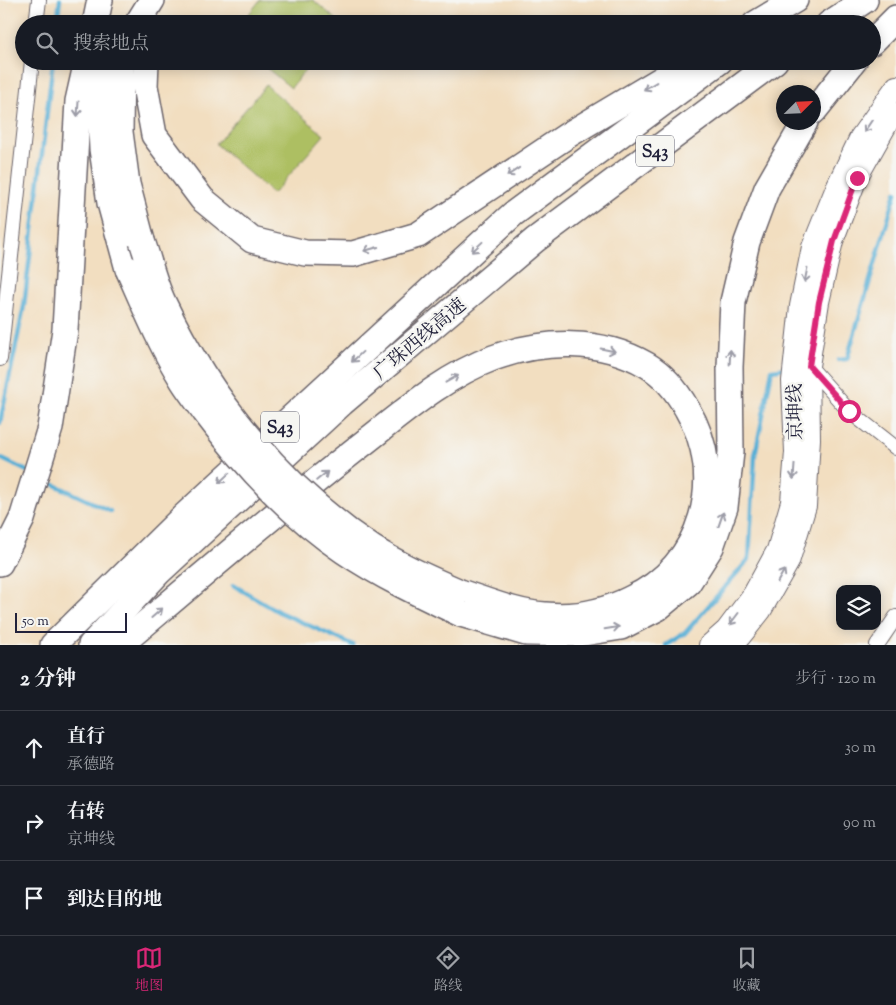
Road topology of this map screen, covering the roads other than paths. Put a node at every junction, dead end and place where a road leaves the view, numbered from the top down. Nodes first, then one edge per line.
1 (39, 0) edge
2 (152, 0) edge
3 (157, 0) edge
4 (795, 0) edge
5 (803, 0) edge
6 (865, 0) edge
7 (37, 15) edge
8 (143, 15) edge
9 (154, 15) edge
10 (770, 15) edge
11 (783, 15) edge
12 (842, 15) edge
13 (896, 18) edge
14 (881, 33) edge
15 (31, 70) edge
16 (85, 70) edge
17 (98, 70) edge
18 (121, 70) edge
19 (146, 70) edge
20 (677, 70) edge
21 (708, 70) edge
22 (762, 70) edge
23 (847, 70) edge
24 (896, 86) edge
25 (821, 102) edge
26 (896, 113) edge
27 (800, 130) edge
28 (0, 358) edge
29 (809, 366) junction
30 (896, 448) edge
31 (0, 564) edge
32 (461, 603) junction
33 (896, 617) edge
34 (53, 645) edge
35 (91, 645) edge
36 (120, 645) edge
37 (709, 645) edge
38 (734, 645) edge
39 (877, 645) edge

1 - 7 street
2 - 8 highway
3 - 9 highway
4 - 10 highway
5 - 11 highway
6 - 12 highway
13 - 14 highway
15 - 28 street
16 -> 31 highway
17 - 32 highway, bridge
18 - 32 highway, bridge
20 -> 19 highway
21 -> 34 highway, 广珠西线高速 / S43
22 - 35 highway, 广珠西线高速 / S43
23 - 25 highway
24 -> 37 main road, 京坤线
26 - 29 main road, 京坤线
32 -> 27 highway
29 - 30 street
38 -> 29 main road, 京坤线
36 -> 32 highway
33 - 39 street

